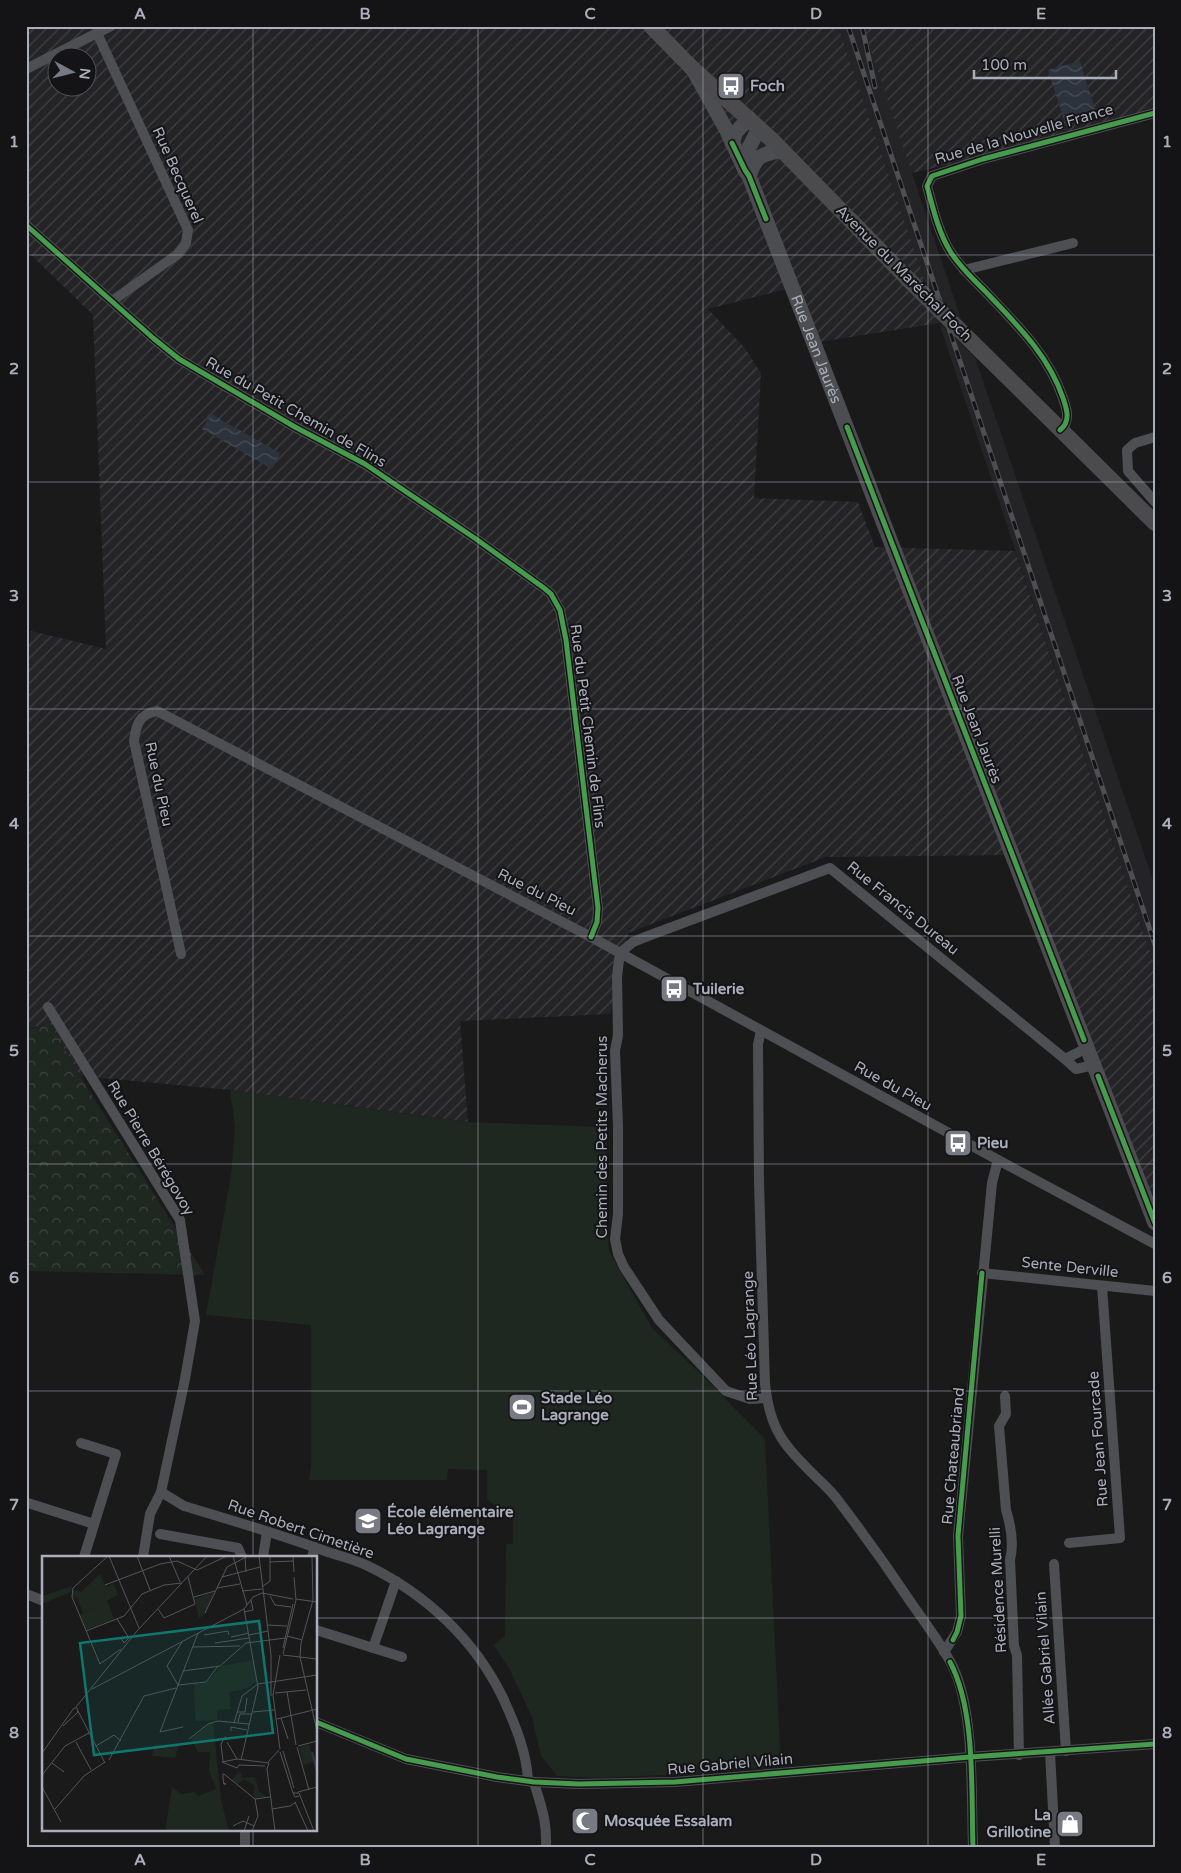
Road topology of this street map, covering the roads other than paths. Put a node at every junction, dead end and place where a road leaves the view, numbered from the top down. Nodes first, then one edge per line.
1 (112, 26) edge
2 (651, 26) edge
3 (97, 33) junction
4 (691, 68) junction
5 (26, 70) edge
6 (1155, 114) edge
7 (754, 123) junction
8 (732, 143) junction
9 (782, 150) junction
10 (749, 176) junction
11 (26, 224) edge
12 (1073, 243) dead end
13 (964, 270) junction
14 (112, 301) junction
15 (1060, 430) junction
16 (1155, 437) edge
17 (1155, 502) edge
18 (1155, 523) edge
19 (590, 937) junction
20 (620, 953) junction
21 (181, 954) dead end
22 (48, 1008) dead end
23 (761, 1031) junction
24 (1087, 1048) junction
25 (1065, 1059) junction
26 (1094, 1065) junction
27 (998, 1160) junction
28 (1155, 1223) edge
29 (1155, 1244) edge
30 (982, 1273) junction
31 (1102, 1286) junction
32 (1155, 1291) edge
33 (1005, 1396) dead end
34 (766, 1398) junction
35 (81, 1443) dead end
36 (161, 1492) junction
37 (28, 1503) dead end
38 (94, 1524) junction
39 (267, 1532) junction
40 (160, 1534) dead end
41 (1069, 1543) dead end
42 (313, 1552) edge
43 (84, 1556) edge
44 (143, 1556) edge
45 (242, 1556) edge
46 (263, 1556) edge
47 (1054, 1564) dead end
48 (396, 1581) junction
49 (26, 1594) edge
50 (42, 1600) edge
51 (318, 1631) edge
52 (373, 1648) junction
53 (944, 1652) junction
54 (402, 1657) dead end
55 (318, 1723) edge
56 (1155, 1744) edge
57 (1066, 1751) junction
58 (1050, 1752) junction
59 (1019, 1755) junction
60 (970, 1757) junction
61 (531, 1781) junction
62 (245, 1830) edge
63 (245, 1847) edge
64 (546, 1847) edge
65 (973, 1847) edge
66 (1055, 1847) edge

1 - 3 street
2 - 4 main road, Avenue du Maréchal Foch
3 - 5 street
3 - 14 street, Rue Becquerel
4 - 7 main road, Avenue du Maréchal Foch
4 - 8 main road
6 - 13 street, Rue de la Nouvelle France
7 - 8 main road
7 - 9 main road, Avenue du Maréchal Foch
7 - 10 main road
8 - 10 main road
9 - 10 main road
9 - 15 main road, Avenue du Maréchal Foch, bridge
10 - 24 main road, Rue Jean Jaurès
11 - 14 street, Rue du Petit Chemin de Flins
12 - 13 street
13 - 15 street, Rue de la Nouvelle France
14 - 19 street, Rue du Petit Chemin de Flins
15 - 18 main road, Avenue du Maréchal Foch
16 - 17 street
19 - 20 street, Rue du Pieu
19 - 21 street, Rue du Pieu
20 - 23 street, Rue du Pieu
20 - 25 street, Rue Francis Dureau
20 - 34 street, Chemin des Petits Macherus
22 - 36 street, Rue Pierre Bérégovoy
23 - 27 street, Rue du Pieu
23 - 34 street, Rue Léo Lagrange
24 - 25 street
24 - 26 main road, Rue Jean Jaurès
25 - 26 street, Rue Francis Dureau
26 - 28 main road, Rue Jean Jaurès
27 - 29 street, Rue du Pieu
27 - 30 street, Rue Chateaubriand
30 - 31 street, Sente Derville
30 - 53 street, Rue Chateaubriand
31 - 32 street, Sente Derville
31 - 41 street, Rue Jean Fourcade
33 - 59 street, Résidence Murelli
34 - 53 street, Rue Léo Lagrange
35 - 38 street
36 - 39 street, Rue Robert Cimetière
36 - 44 street, Rue Pierre Bérégovoy
37 - 38 street
38 - 43 street
39 - 42 street, Rue Robert Cimetière
39 - 46 street
40 - 45 street
42 - 48 street, Rue Robert Cimetière
47 - 57 street, Allée Gabriel Vilain
48 - 52 street
48 - 61 street, Rue Robert Cimetière
49 - 50 street
51 - 52 street
52 - 54 street
53 - 60 street, Rue Léo Lagrange
55 - 61 street, Rue Gabriel Vilain
56 - 57 street, Rue Gabriel Vilain
57 - 58 street, Rue Gabriel Vilain
58 - 59 street, Rue Gabriel Vilain
58 - 66 street
59 - 60 street, Rue Gabriel Vilain
60 - 61 street, Rue Gabriel Vilain
60 - 65 street, Rue Léo Lagrange
61 - 64 street, Rue Robert Cimetière
62 - 63 street

